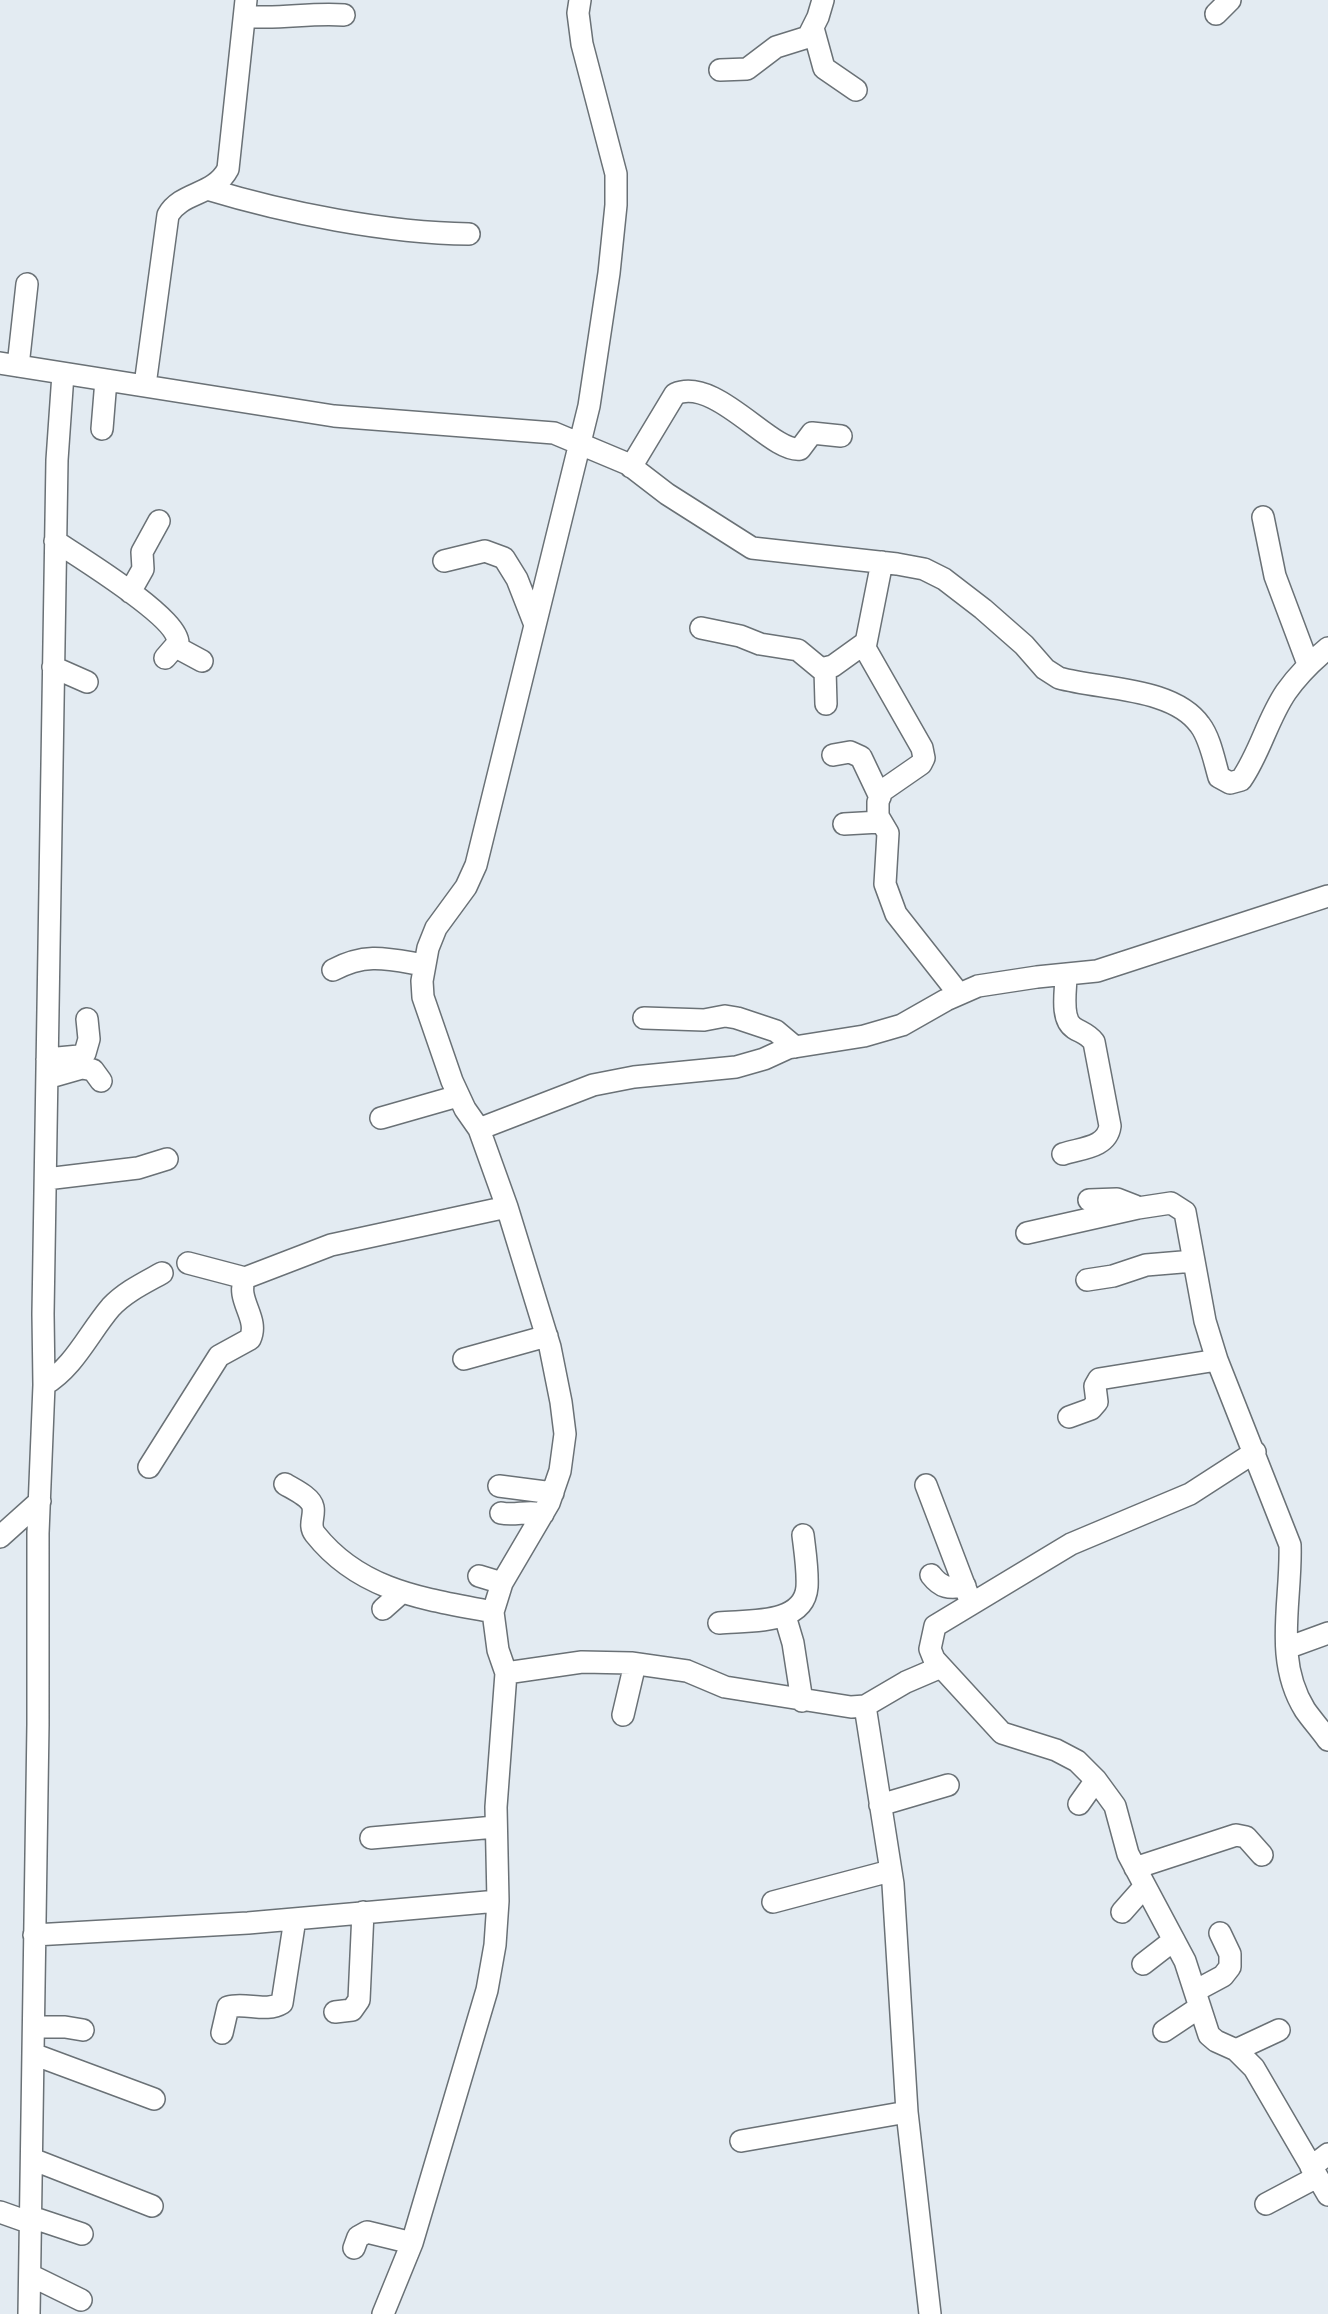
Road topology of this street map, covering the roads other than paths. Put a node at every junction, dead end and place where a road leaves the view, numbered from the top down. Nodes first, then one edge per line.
1 (580, 0) edge
2 (823, 0) edge
3 (246, 8) edge
4 (344, 15) dead end
5 (813, 28) junction
6 (720, 70) dead end
7 (856, 90) dead end
8 (207, 189) junction
9 (469, 234) dead end
10 (27, 284) dead end
11 (9, 365) edge
12 (63, 374) junction
13 (106, 380) junction
14 (145, 385) junction
15 (102, 429) dead end
16 (841, 436) dead end
17 (580, 442) junction
18 (631, 467) junction
19 (1263, 517) dead end
20 (159, 521) dead end
21 (55, 541) junction
22 (444, 561) dead end
23 (882, 562) junction
24 (130, 592) junction
25 (535, 625) junction
26 (701, 628) dead end
27 (866, 644) junction
28 (1328, 648) edge
29 (202, 661) dead end
30 (1308, 664) junction
31 (53, 667) junction
32 (825, 669) junction
33 (87, 682) dead end
34 (826, 704) dead end
35 (833, 754) dead end
36 (880, 798) junction
37 (880, 822) junction
38 (844, 824) dead end
39 (1328, 896) edge
40 (424, 965) junction
41 (333, 970) dead end
42 (1066, 976) junction
43 (959, 994) junction
44 (645, 1018) dead end
45 (87, 1019) dead end
46 (795, 1047) junction
47 (47, 1068) junction
48 (101, 1081) dead end
49 (458, 1096) junction
50 (381, 1118) dead end
51 (479, 1129) junction
52 (1063, 1154) dead end
53 (167, 1158) dead end
54 (46, 1179) junction
55 (1089, 1200) dead end
56 (507, 1206) junction
57 (1138, 1208) junction
58 (1027, 1233) dead end
59 (1194, 1261) junction
60 (188, 1263) dead end
61 (162, 1273) dead end
62 (245, 1278) junction
63 (1087, 1280) dead end
64 (547, 1336) junction
65 (464, 1359) dead end
66 (1217, 1360) junction
67 (44, 1385) junction
68 (1069, 1417) dead end
69 (1255, 1452) junction
70 (149, 1467) dead end
71 (285, 1484) dead end
72 (926, 1485) dead end
73 (499, 1486) dead end
74 (553, 1493) junction
75 (40, 1500) junction
76 (501, 1513) dead end
77 (543, 1514) junction
78 (803, 1535) dead end
79 (0, 1537) edge
80 (932, 1575) dead end
81 (478, 1576) dead end
82 (502, 1583) junction
83 (401, 1593) junction
84 (968, 1595) junction
85 (383, 1609) dead end
86 (493, 1612) junction
87 (785, 1616) junction
88 (719, 1623) dead end
89 (1328, 1633) edge
90 (1287, 1648) junction
91 (635, 1664) junction
92 (942, 1667) junction
93 (506, 1673) junction
94 (802, 1701) junction
95 (865, 1706) junction
96 (623, 1715) dead end
97 (1328, 1740) edge
98 (1096, 1780) junction
99 (948, 1785) dead end
100 (1079, 1804) dead end
101 (880, 1805) junction
102 (495, 1827) junction
103 (371, 1838) dead end
104 (1262, 1855) dead end
105 (1135, 1868) junction
106 (890, 1870) junction
107 (1145, 1886) junction
108 (498, 1900) junction
109 (773, 1902) dead end
110 (363, 1912) junction
111 (1122, 1912) dead end
112 (295, 1919) junction
113 (1220, 1933) dead end
114 (34, 1935) junction
115 (1174, 1940) junction
116 (1143, 1964) dead end
117 (1198, 1999) junction
118 (334, 2012) dead end
119 (34, 2027) junction
120 (82, 2030) dead end
121 (1280, 2030) dead end
122 (1164, 2031) dead end
123 (222, 2033) dead end
124 (1236, 2050) junction
125 (33, 2054) junction
126 (153, 2099) dead end
127 (907, 2112) junction
128 (741, 2140) dead end
129 (32, 2159) junction
130 (1323, 2178) edge
131 (1266, 2204) dead end
132 (152, 2206) dead end
133 (0, 2212) edge
134 (31, 2220) junction
135 (82, 2234) dead end
136 (411, 2243) junction
137 (354, 2248) dead end
138 (30, 2275) junction
139 (81, 2300) dead end
140 (29, 2314) edge
141 (383, 2314) edge
142 (930, 2314) edge

1 - 17 street
2 - 5 street
3 - 4 street
3 - 8 street
5 - 6 street
5 - 7 street
8 - 9 street
8 - 14 street
10 - 11 street
11 - 12 street
12 - 13 street
12 - 21 street
13 - 14 street
13 - 15 street
14 - 17 street
16 - 18 street
17 - 18 street
17 - 25 street
18 - 23 street
19 - 30 street
20 - 24 street
21 - 24 street
21 - 31 street
22 - 25 street
23 - 27 street
23 - 30 street
24 - 29 street
25 - 40 street
26 - 32 street
27 - 32 street
27 - 36 street
28 - 30 street
31 - 33 street
31 - 47 street
32 - 34 street
35 - 36 street
36 - 37 street
37 - 38 street
37 - 43 street
39 - 42 street
40 - 41 street
40 - 49 street
42 - 43 street
42 - 52 street
43 - 46 street
44 - 46 street
45 - 47 street
46 - 51 street
47 - 48 street
47 - 54 street
49 - 50 street
49 - 51 street
51 - 56 street
53 - 54 street
54 - 67 street
55 - 57 street
56 - 62 street
56 - 64 street
57 - 58 street
57 - 59 street
59 - 63 street
59 - 66 street
60 - 62 street
61 - 67 street
62 - 70 street
64 - 65 street
64 - 74 street
66 - 68 street
66 - 69 street
67 - 75 street
69 - 84 street
69 - 90 street
71 - 83 street
72 - 84 street
73 - 74 street
74 - 77 street
75 - 79 street
75 - 114 street
76 - 77 street
77 - 82 street
78 - 87 street
80 - 84 street
81 - 82 street
82 - 86 street
83 - 85 street
83 - 86 street
84 - 92 street
86 - 93 street
87 - 88 street
87 - 94 street
89 - 90 street
90 - 97 street
91 - 93 street
91 - 94 street
91 - 96 street
92 - 95 street
92 - 98 street
93 - 102 street
94 - 95 street
95 - 101 street
98 - 100 street
98 - 105 street
99 - 101 street
101 - 106 street
102 - 103 street
102 - 108 street
104 - 105 street
105 - 107 street
106 - 109 street
106 - 127 street
107 - 111 street
107 - 115 street
108 - 110 street
108 - 136 street
110 - 112 street
110 - 118 street
112 - 114 street
112 - 123 street
113 - 117 street
114 - 119 street
115 - 116 street
115 - 117 street
117 - 122 street
117 - 124 street
119 - 120 street
119 - 125 street
121 - 124 street
124 - 130 street
125 - 126 street
125 - 129 street
127 - 128 street
127 - 142 street
129 - 132 street
129 - 134 street
130 - 131 street
133 - 134 street
134 - 135 street
134 - 138 street
136 - 137 street
136 - 141 street
138 - 139 street
138 - 140 street

